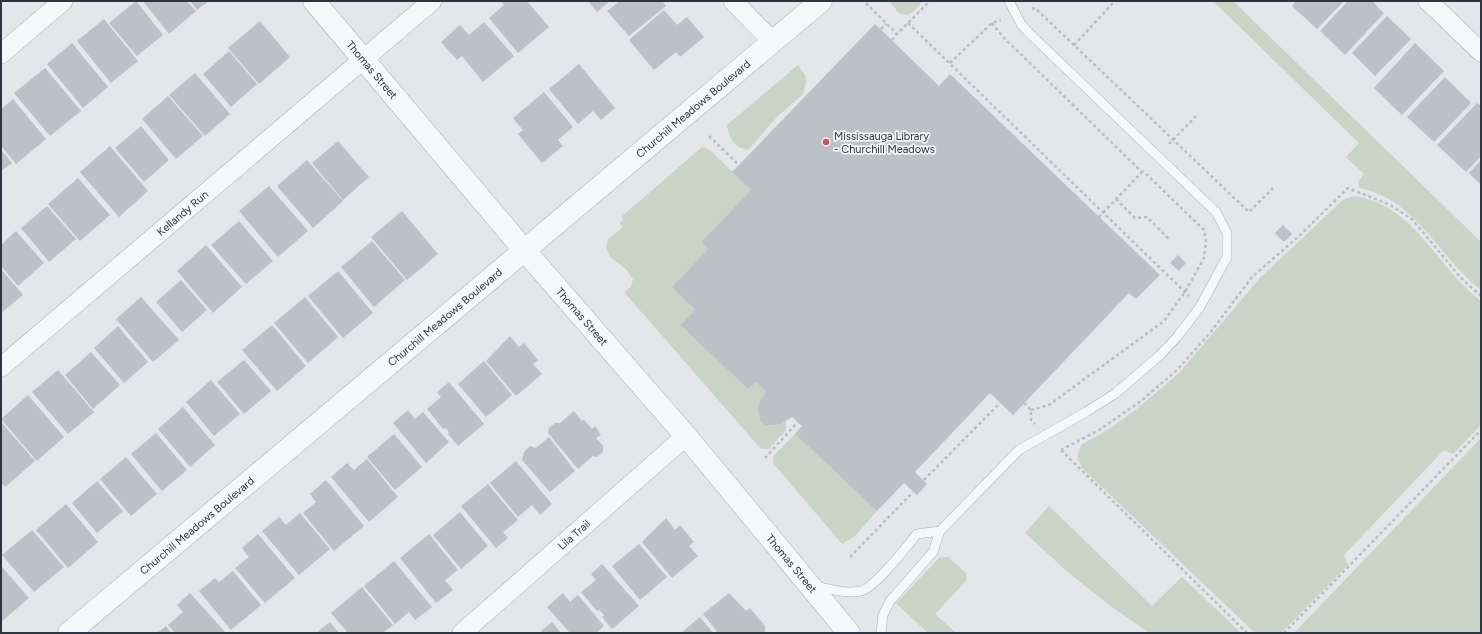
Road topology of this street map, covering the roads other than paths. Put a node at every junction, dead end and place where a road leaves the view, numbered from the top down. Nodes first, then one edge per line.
1 (63, 1) edge
2 (314, 1) edge
3 (432, 1) edge
4 (734, 1) edge
5 (821, 1) edge
6 (1009, 1) edge
7 (1428, 1) edge
8 (772, 41) junction
9 (1481, 52) edge
10 (1, 54) edge
11 (363, 58) junction
12 (525, 251) junction
13 (1, 367) edge
14 (686, 436) junction
15 (940, 531) junction
16 (808, 585) junction
17 (841, 630) edge
18 (69, 633) edge
19 (462, 633) edge
20 (881, 633) edge

1 - 10 street
2 - 11 street, Thomas Street
3 - 11 street, Kellandy Run
4 - 8 street
5 - 8 street, Churchill Meadows Boulevard
6 - 15 lane
7 - 9 street
8 - 12 street, Churchill Meadows Boulevard
11 - 12 street, Thomas Street
11 - 13 street, Kellandy Run
12 - 14 street, Thomas Street
12 - 18 street, Churchill Meadows Boulevard
14 - 16 street, Thomas Street
14 - 19 street, Lila Trail
15 - 16 lane
15 - 20 lane
16 - 17 street, Thomas Street

